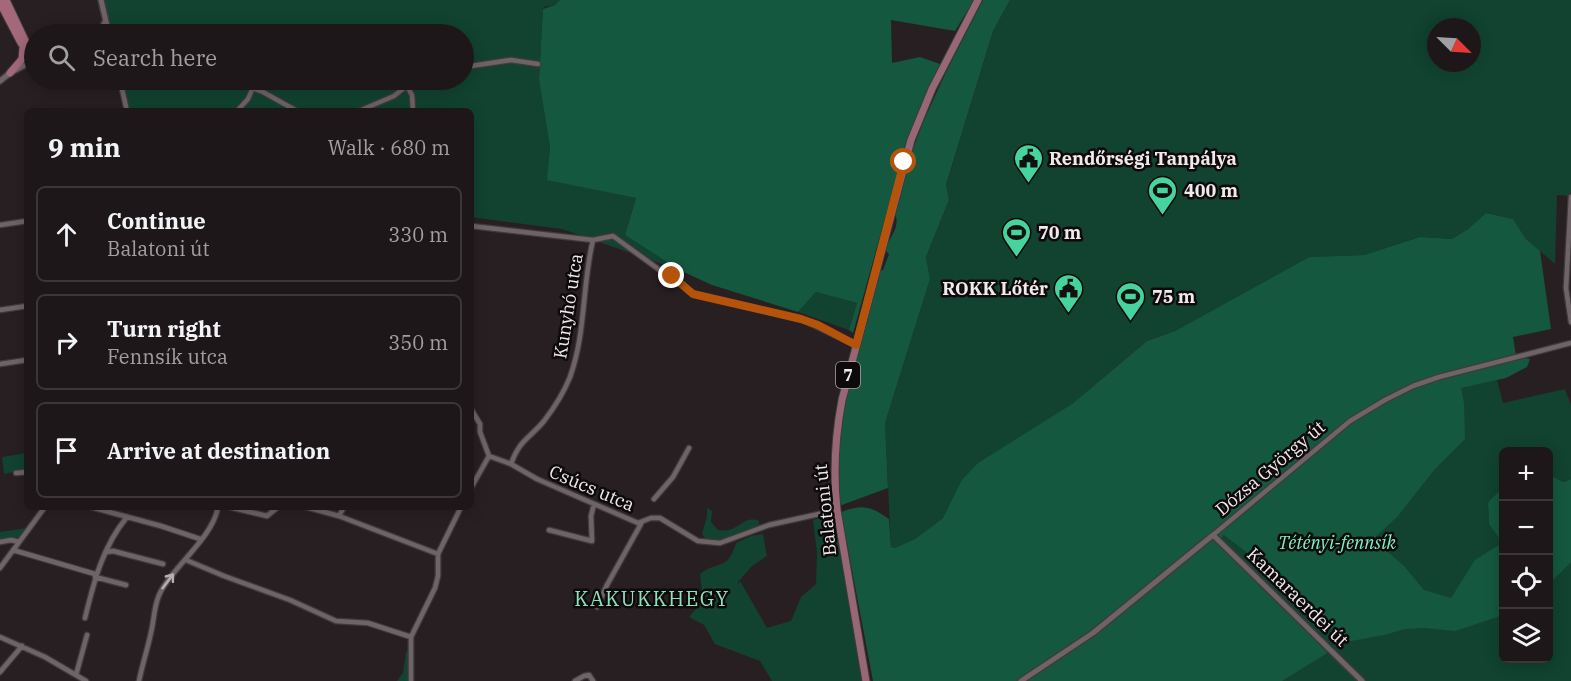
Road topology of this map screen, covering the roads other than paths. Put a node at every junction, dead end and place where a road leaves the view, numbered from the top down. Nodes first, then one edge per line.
1 (6, 0) edge
2 (101, 0) edge
3 (978, 0) edge
4 (0, 3) edge
5 (105, 21) junction
6 (104, 24) edge
7 (106, 24) edge
8 (24, 43) junction
9 (538, 64) dead end
10 (24, 65) edge
11 (474, 66) edge
12 (10, 73) junction
13 (0, 81) edge
14 (122, 90) edge
15 (251, 90) edge
16 (258, 90) edge
17 (402, 90) edge
18 (410, 90) edge
19 (126, 108) edge
20 (240, 108) edge
21 (291, 108) edge
22 (366, 108) edge
23 (413, 108) edge
24 (1571, 197) edge
25 (24, 221) edge
26 (0, 225) edge
27 (474, 226) edge
28 (593, 240) junction
29 (24, 306) edge
30 (0, 310) edge
31 (1571, 322) edge
32 (1571, 343) edge
33 (856, 345) junction
34 (24, 360) edge
35 (0, 364) edge
36 (474, 414) edge
37 (688, 448) dead end
38 (489, 456) junction
39 (511, 464) junction
40 (24, 472) edge
41 (16, 473) dead end
42 (474, 483) edge
43 (654, 499) dead end
44 (594, 504) junction
45 (43, 510) edge
46 (102, 510) edge
47 (218, 510) edge
48 (221, 510) edge
49 (241, 510) edge
50 (274, 510) edge
51 (317, 510) edge
52 (342, 510) edge
53 (460, 510) edge
54 (837, 510) junction
55 (217, 515) junction
56 (339, 516) junction
57 (127, 517) junction
58 (642, 522) junction
59 (549, 530) dead end
60 (1213, 535) junction
61 (200, 539) junction
62 (0, 542) edge
63 (19, 542) junction
64 (13, 550) junction
65 (107, 552) junction
66 (438, 554) junction
67 (186, 560) junction
68 (163, 564) dead end
69 (0, 568) edge
70 (95, 575) junction
71 (126, 585) dead end
72 (597, 607) dead end
73 (85, 618) dead end
74 (87, 635) dead end
75 (411, 636) junction
76 (0, 637) edge
77 (22, 646) junction
78 (0, 672) edge
79 (76, 675) junction
80 (86, 681) edge
81 (139, 681) edge
82 (411, 681) edge
83 (575, 681) edge
84 (593, 681) edge
85 (866, 681) edge
86 (1022, 681) edge
87 (1362, 681) edge

1 - 8 highway
2 - 5 street
3 - 33 main road, Balatoni út / 7
4 - 8 highway
5 - 6 street
5 - 7 street
8 - 12 highway
9 - 11 street
10 - 12 street
12 - 13 street
14 - 19 street
15 - 20 street
16 - 21 street
17 - 22 street
18 - 23 street
24 - 31 street
25 - 26 street
27 - 28 street
28 - 33 street
28 - 39 street, Kunyhó utca
29 - 30 street
32 - 60 street, Dózsa György út
33 - 54 main road, Balatoni út / 7
34 - 35 street
36 - 38 street
37 - 43 street
38 - 39 street, Csúcs utca
38 - 42 street
39 - 44 street, Csúcs utca
40 - 41 street
44 - 58 street, Csúcs utca
44 - 59 street
45 - 63 street
46 - 57 street
47 - 55 street
48 - 55 street
49 - 50 street
51 - 56 street
52 - 56 street
53 - 66 street
54 - 58 street, Csúcs utca
54 - 85 main road, Balatoni út / 7
55 - 61 street
56 - 66 street
57 - 61 street
57 - 65 street
58 - 72 street
60 - 86 street, Dózsa György út
60 - 87 street, Kamaraerdei út
61 - 67 street
62 - 63 street
63 - 64 street
64 - 69 street
64 - 70 street
65 - 68 street
65 - 70 street
66 - 75 street
67 - 75 street
81 -> 67 street
70 - 71 street
70 - 73 street
74 - 79 street
75 - 82 street
76 - 77 street
77 - 78 street
77 - 79 street
79 - 80 street
83 - 84 street

